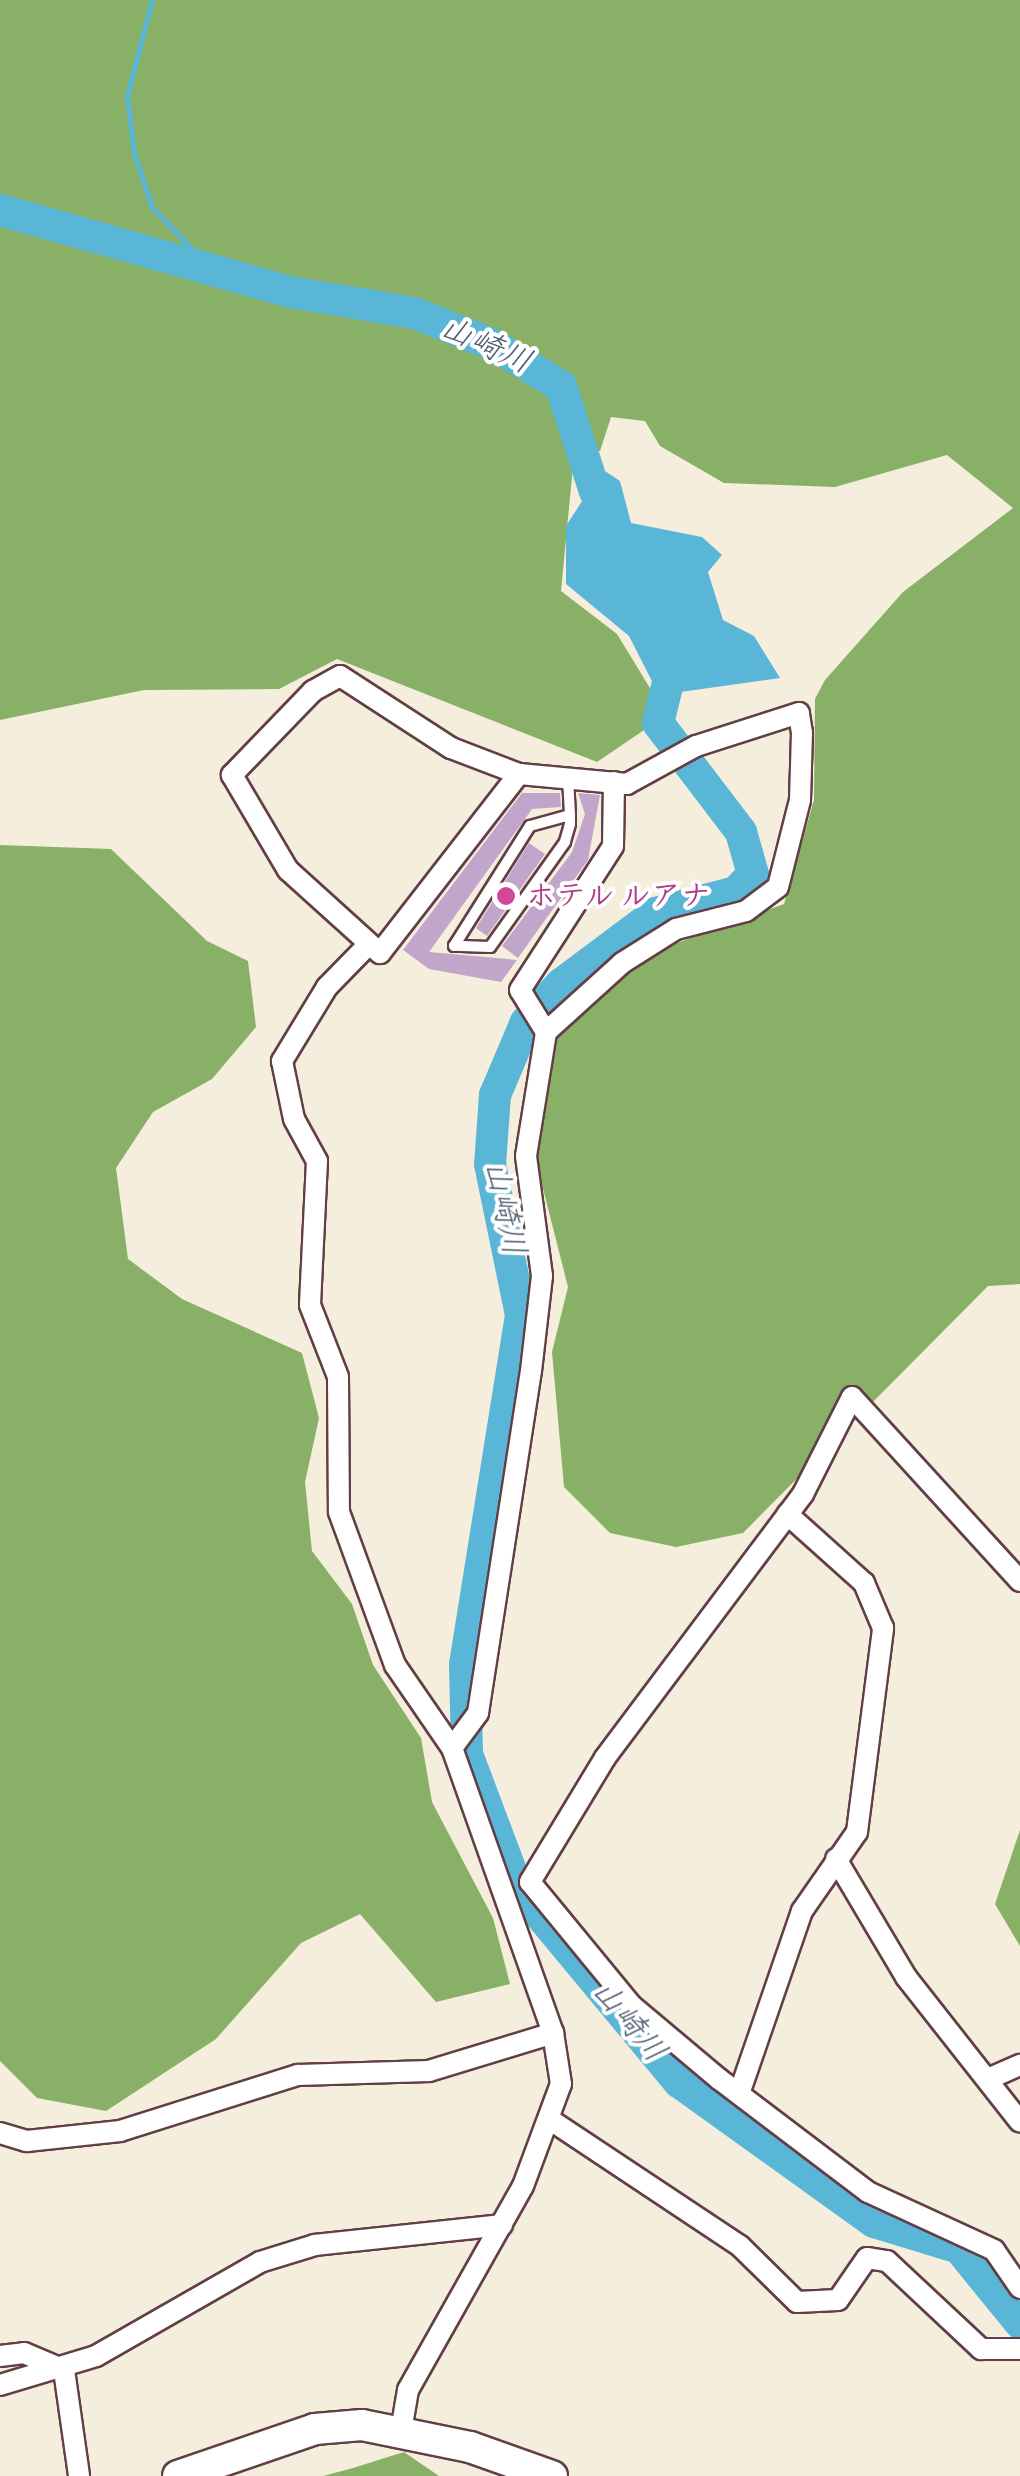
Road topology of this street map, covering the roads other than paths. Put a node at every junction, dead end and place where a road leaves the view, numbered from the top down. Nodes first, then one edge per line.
1 (568, 773) junction
2 (520, 774) junction
3 (614, 782) junction
4 (570, 815) junction
5 (368, 944) junction
6 (536, 1020) junction
7 (787, 1514) junction
8 (1020, 1581) edge
9 (454, 1746) junction
10 (836, 1859) junction
11 (553, 2033) junction
12 (1020, 2065) edge
13 (988, 2080) junction
14 (740, 2092) junction
15 (552, 2121) junction
16 (1020, 2122) edge
17 (0, 2134) edge
18 (502, 2225) junction
19 (1020, 2288) edge
20 (1020, 2349) edge
21 (0, 2356) edge
22 (64, 2370) junction
23 (0, 2385) edge
24 (401, 2431) junction
25 (79, 2476) edge
26 (178, 2476) edge
27 (552, 2476) edge

1 - 2 street
1 - 3 street
1 - 4 lane
2 - 5 street
2 - 5 street
3 - 6 street
3 - 6 street
4 - 4 lane
5 - 9 street
6 - 9 street
7 - 8 street
7 - 10 street
7 - 14 street
9 - 11 street
10 - 13 street
10 - 14 street
11 - 15 street
11 - 17 street
12 - 13 street
13 - 16 street
14 - 19 street
15 - 18 street
15 - 20 street
18 - 22 street
18 - 24 street
21 - 22 street
22 - 23 street
22 - 25 street
24 - 26 main road
24 - 27 main road

